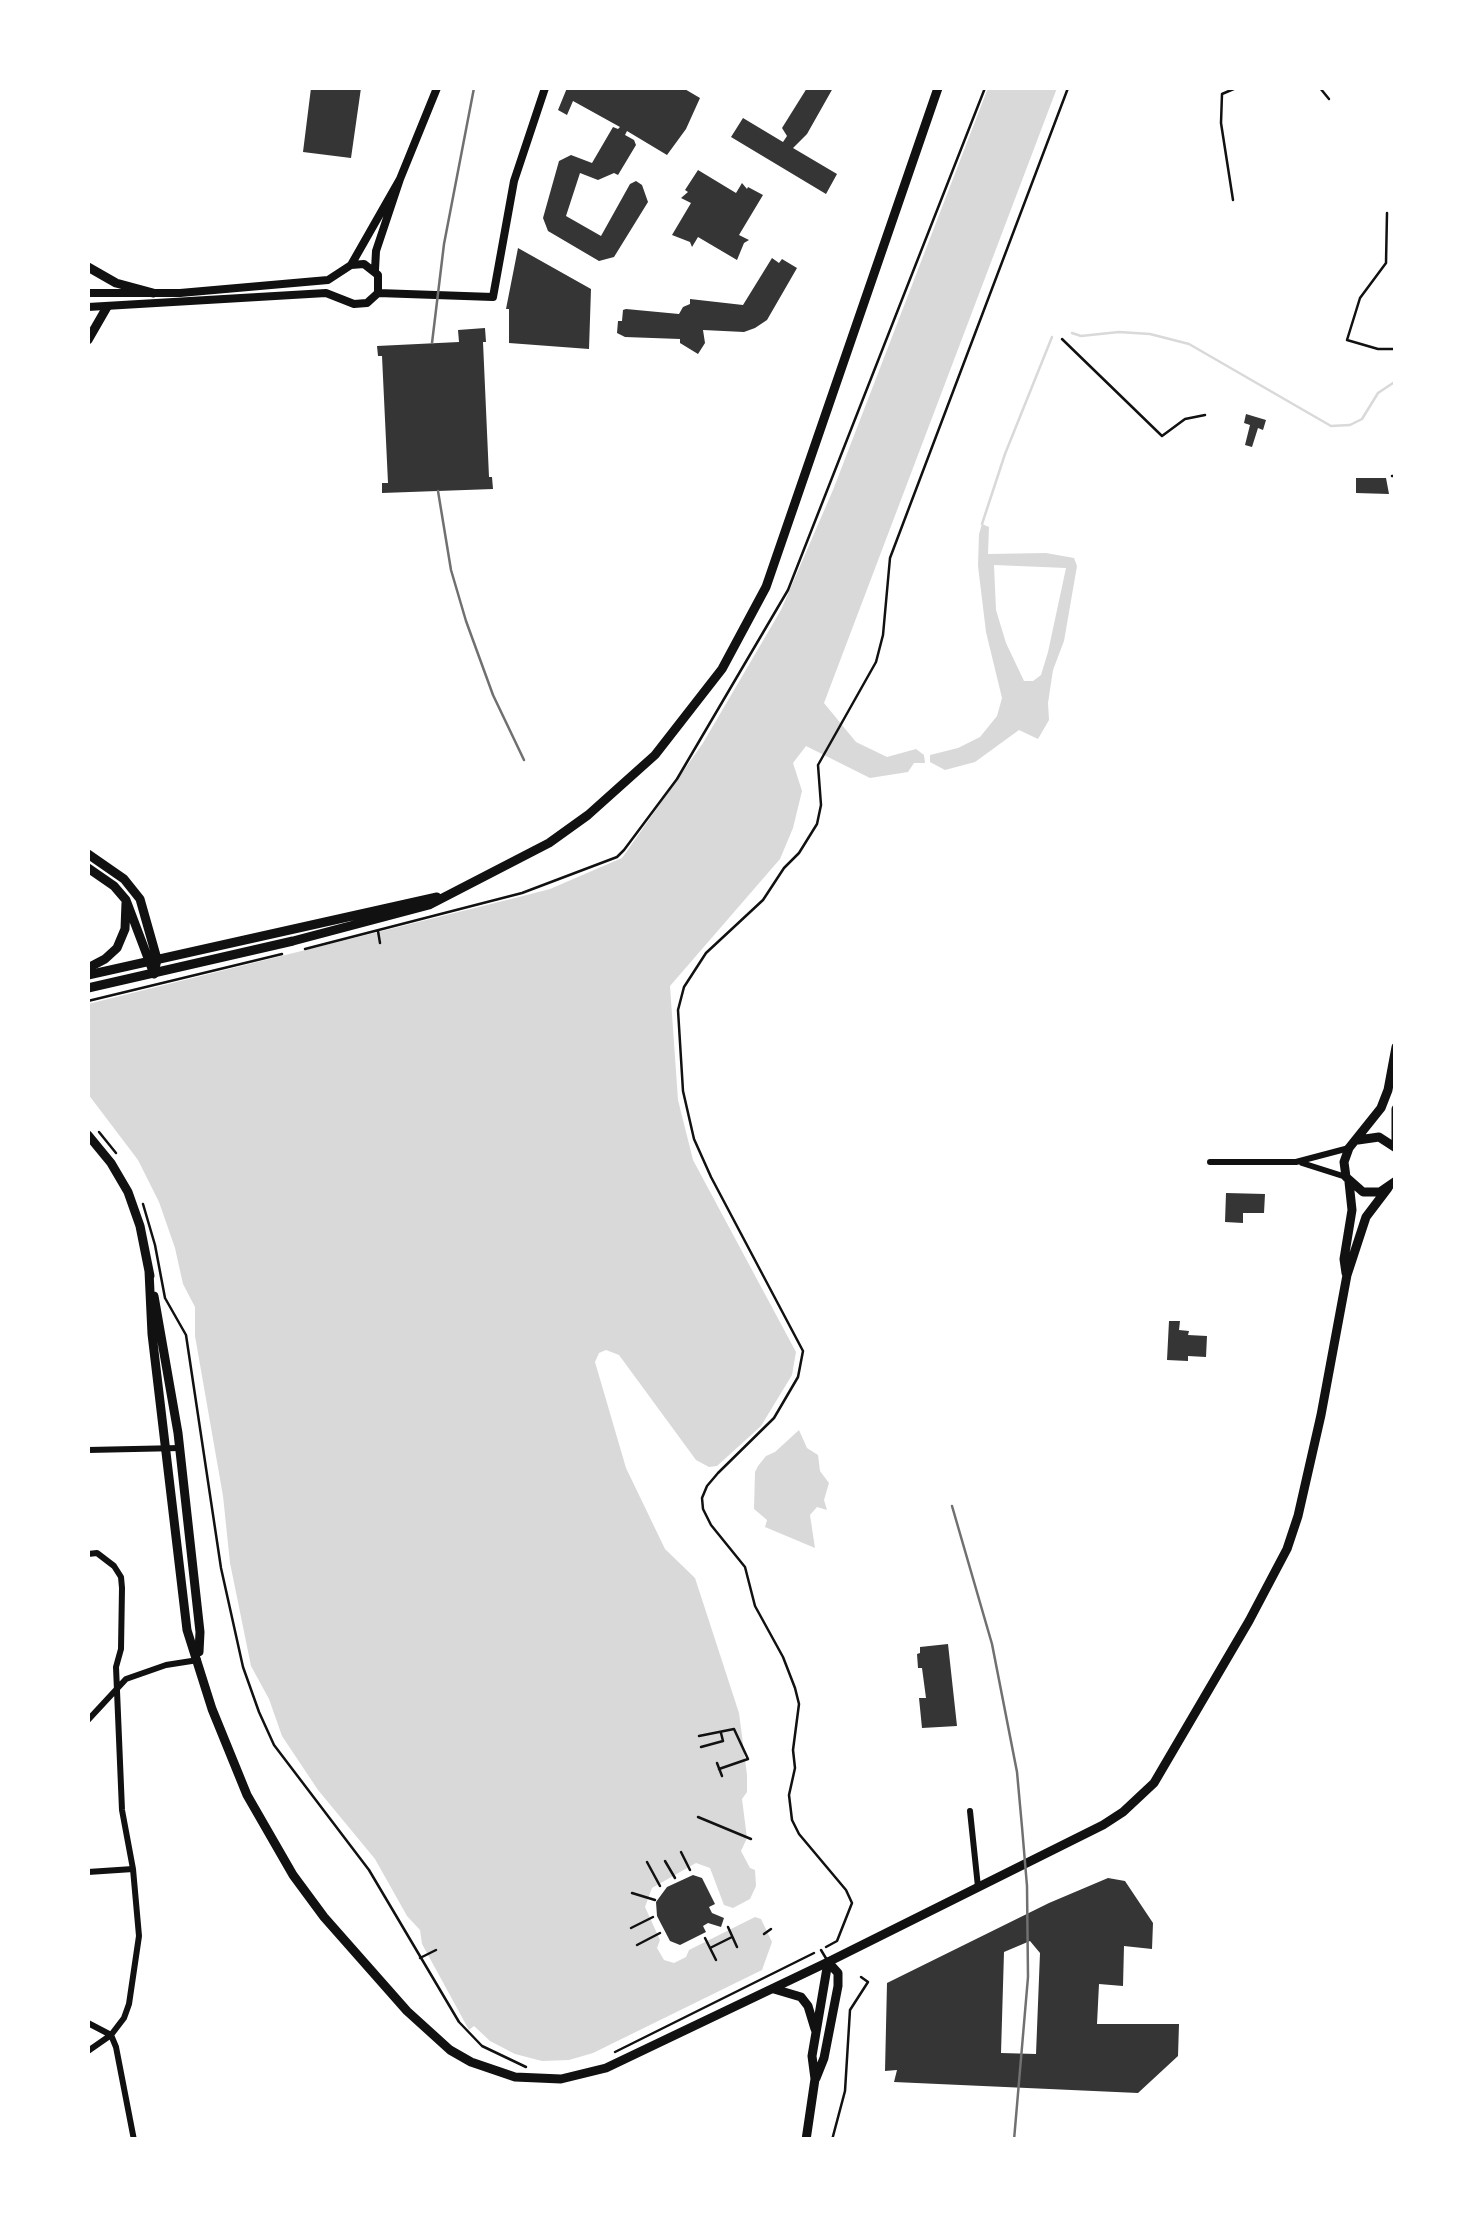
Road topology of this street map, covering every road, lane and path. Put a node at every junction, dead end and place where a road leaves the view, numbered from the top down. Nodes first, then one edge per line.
1 (436, 88) edge
2 (545, 88) edge
3 (938, 88) edge
4 (985, 88) edge
5 (1068, 88) edge
6 (1236, 88) edge
7 (1320, 88) edge
8 (1329, 98) dead end
9 (400, 179) junction
10 (1233, 200) dead end
11 (1387, 212) dead end
12 (351, 265) junction
13 (88, 267) edge
14 (375, 270) junction
15 (342, 272) junction
16 (88, 292) edge
17 (378, 293) junction
18 (153, 294) junction
19 (343, 298) junction
20 (88, 307) edge
21 (106, 307) junction
22 (1062, 339) dead end
23 (88, 340) edge
24 (1396, 349) edge
25 (1205, 415) dead end
26 (88, 854) edge
27 (88, 868) edge
28 (440, 897) junction
29 (126, 900) junction
30 (378, 930) junction
31 (380, 943) dead end
32 (300, 950) dead end
33 (281, 954) dead end
34 (152, 960) junction
35 (88, 971) edge
36 (154, 974) junction
37 (88, 988) edge
38 (88, 1001) edge
39 (1396, 1047) edge
40 (1396, 1109) edge
41 (100, 1133) dead end
42 (88, 1134) edge
43 (1396, 1139) edge
44 (1351, 1146) junction
45 (1396, 1148) edge
46 (121, 1162) dead end
47 (1210, 1162) dead end
48 (1296, 1162) junction
49 (1348, 1179) junction
50 (1393, 1184) edge
51 (142, 1201) dead end
52 (149, 1271) junction
53 (1347, 1275) junction
54 (166, 1448) junction
55 (180, 1448) junction
56 (88, 1450) edge
57 (88, 1554) edge
58 (198, 1660) junction
59 (118, 1690) junction
60 (88, 1720) edge
61 (720, 1732) junction
62 (699, 1736) dead end
63 (701, 1746) dead end
64 (717, 1763) dead end
65 (719, 1769) junction
66 (722, 1776) dead end
67 (970, 1812) dead end
68 (698, 1817) dead end
69 (751, 1839) dead end
70 (681, 1852) dead end
71 (665, 1861) dead end
72 (647, 1862) dead end
73 (133, 1868) junction
74 (690, 1870) dead end
75 (88, 1872) edge
76 (676, 1878) dead end
77 (660, 1886) dead end
78 (978, 1888) junction
79 (632, 1893) dead end
80 (655, 1900) dead end
81 (653, 1918) dead end
82 (728, 1927) dead end
83 (631, 1928) dead end
84 (771, 1930) dead end
85 (660, 1933) dead end
86 (764, 1934) dead end
87 (732, 1937) junction
88 (706, 1938) dead end
89 (637, 1945) dead end
90 (738, 1947) dead end
91 (710, 1948) junction
92 (436, 1950) dead end
93 (821, 1950) junction
94 (420, 1958) junction
95 (716, 1960) dead end
96 (828, 1962) junction
97 (861, 1977) dead end
98 (771, 1989) junction
99 (88, 2023) edge
100 (816, 2030) junction
101 (110, 2035) junction
102 (88, 2051) edge
103 (608, 2056) dead end
104 (524, 2067) dead end
105 (815, 2080) junction
106 (134, 2140) edge
107 (806, 2140) edge
108 (832, 2140) edge

1 - 9 street
2 - 17 street
3 - 28 main road
4 - 30 path
5 - 93 path
6 - 10 path
7 - 8 path
9 - 12 street
9 - 14 street
11 - 24 path
12 - 14 street
12 - 15 street
13 - 18 main road
14 - 17 street
15 - 18 street
15 - 19 street
16 - 18 street
17 - 19 street
19 - 21 street
20 - 21 street
21 - 23 main road
22 - 25 path
26 - 34 main road
27 - 29 main road
28 - 34 main road
28 - 36 main road
29 - 34 main road
29 - 35 main road
30 - 31 path
30 - 32 path
33 - 38 path
34 - 35 main road
34 - 36 main road
36 - 37 main road
39 - 44 main road
40 - 43 main road
41 - 46 path
42 - 52 main road
44 - 45 main road
44 - 48 street
44 - 49 main road
47 - 48 street
48 - 49 street
49 - 50 main road
49 - 53 main road
50 - 53 main road
51 - 94 path
52 - 54 main road
52 - 55 main road
53 - 78 main road
54 - 55 street
54 - 56 street
54 - 58 main road
55 - 58 main road
57 - 59 street
58 - 59 street
58 - 98 main road
59 - 60 street
59 - 73 street
61 - 62 path
61 - 63 path
61 - 65 path
64 - 65 path
65 - 66 path
67 - 78 street
68 - 69 path
70 - 74 path
71 - 76 path
72 - 77 path
73 - 75 street
73 - 101 street
78 - 96 main road
79 - 80 path
81 - 83 path
82 - 87 path
84 - 86 path
85 - 89 path
87 - 90 path
87 - 91 path
88 - 91 path
91 - 95 path
92 - 94 path
93 - 96 lane
93 - 103 path
94 - 104 path
96 - 98 main road
96 - 100 main road
96 - 105 main road
97 - 108 path
98 - 100 main road
99 - 101 street
100 - 105 main road
101 - 102 street
101 - 106 street
105 - 107 main road

